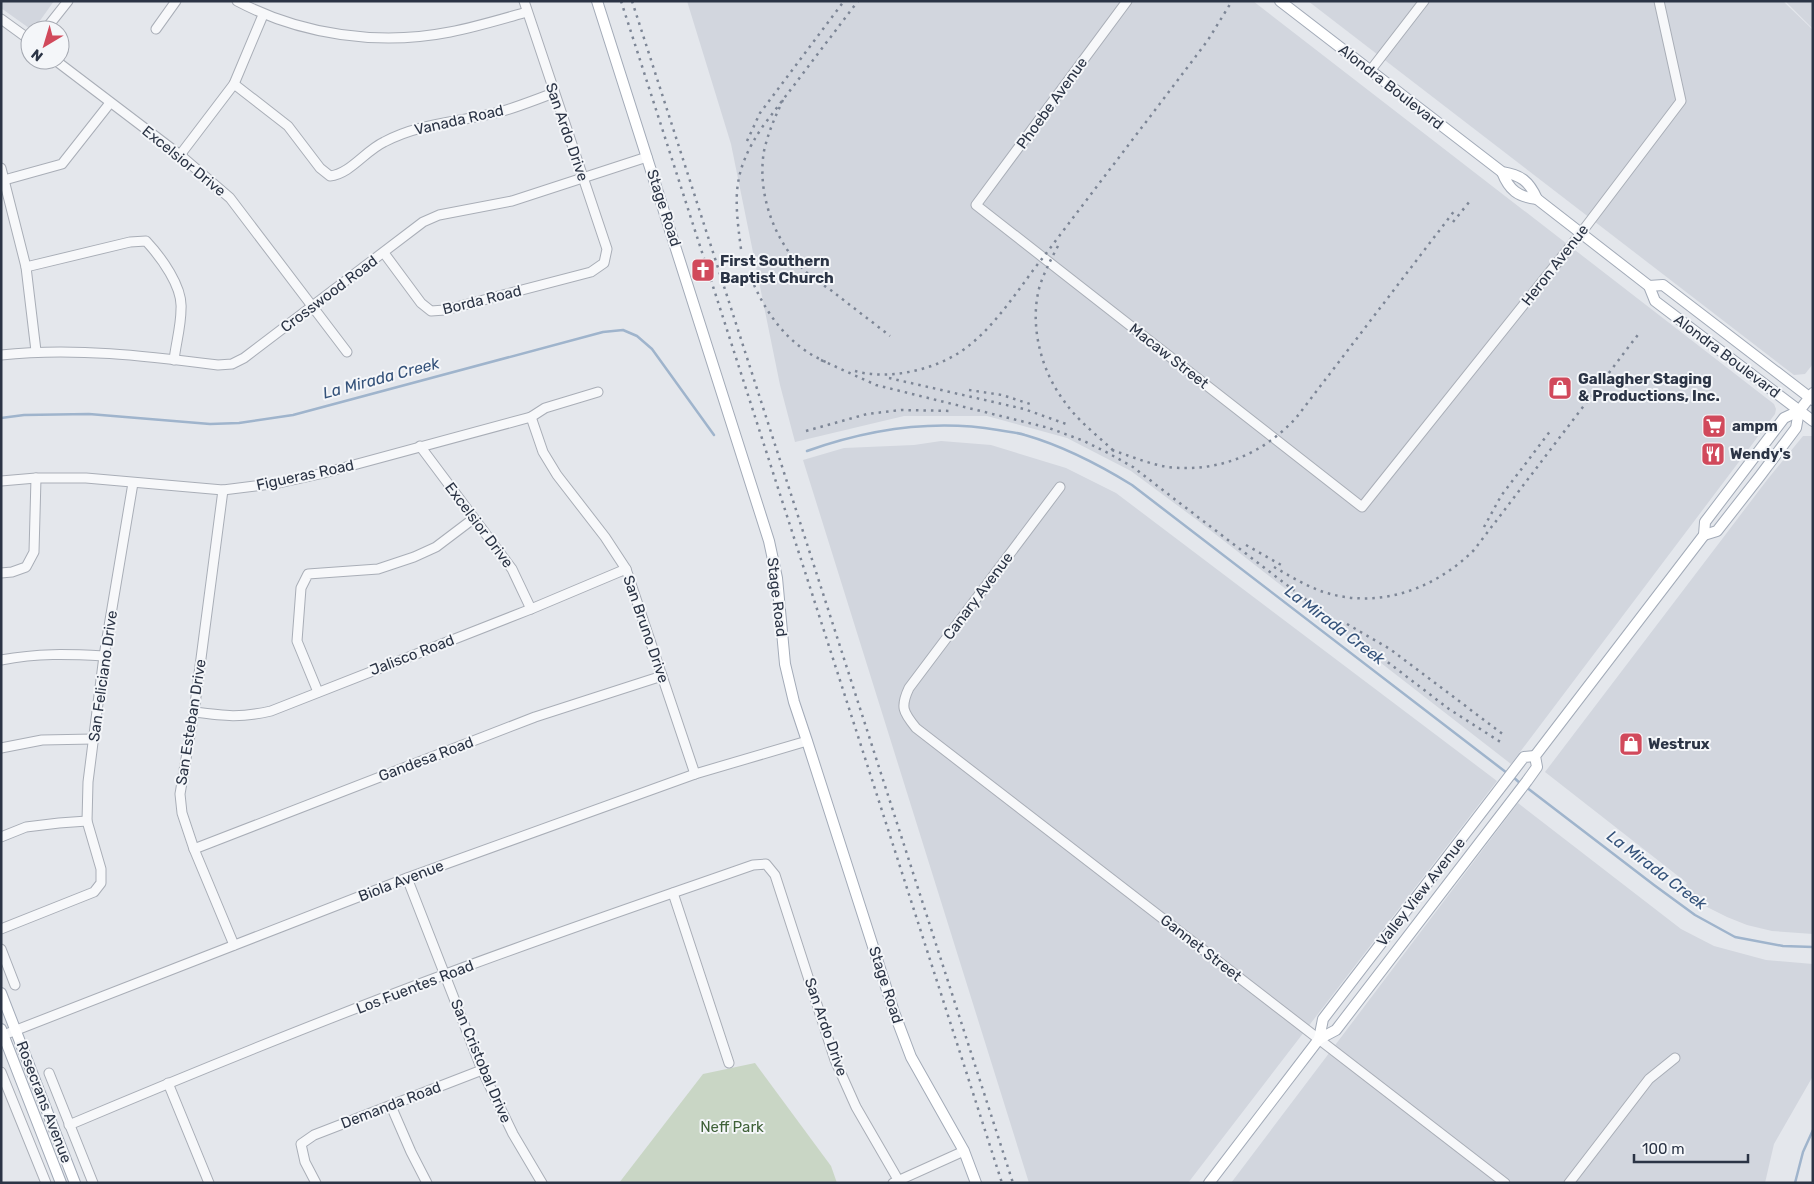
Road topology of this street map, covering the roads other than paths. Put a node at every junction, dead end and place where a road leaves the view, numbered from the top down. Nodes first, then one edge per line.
1 (68, 1) edge
2 (176, 1) edge
3 (237, 1) edge
4 (524, 1) edge
5 (597, 1) edge
6 (1127, 1) edge
7 (1280, 1) edge
8 (1424, 1) edge
9 (1659, 1) edge
10 (527, 12) junction
11 (263, 15) junction
12 (1, 19) edge
13 (53, 20) edge
14 (156, 28) dead end
15 (20, 33) edge
16 (68, 70) edge
17 (1370, 71) junction
18 (234, 84) junction
19 (554, 93) junction
20 (110, 103) junction
21 (180, 155) junction
22 (648, 156) junction
23 (1, 168) edge
24 (583, 178) junction
25 (3, 181) edge
26 (976, 205) joint
27 (1581, 233) junction
28 (384, 253) junction
29 (604, 263) joint
30 (26, 267) junction
31 (1649, 286) junction
32 (312, 307) junction
33 (36, 351) junction
34 (347, 352) dead end
35 (1, 355) edge
36 (174, 360) junction
37 (598, 392) dead end
38 (1812, 397) edge
39 (1799, 411) junction
40 (531, 417) junction
41 (1813, 421) edge
42 (420, 446) junction
43 (36, 478) junction
44 (1, 481) edge
45 (133, 483) junction
46 (1060, 487) dead end
47 (223, 490) junction
48 (1362, 507) joint
49 (473, 519) junction
50 (1704, 536) junction
51 (626, 569) junction
52 (1, 573) edge
53 (531, 609) junction
54 (104, 656) junction
55 (1, 660) edge
56 (662, 676) junction
57 (318, 692) junction
58 (902, 708) joint
59 (194, 712) junction
60 (93, 739) junction
61 (807, 741) junction
62 (1, 748) edge
63 (1535, 756) junction
64 (695, 774) junction
65 (87, 821) junction
66 (1, 837) edge
67 (194, 849) junction
68 (766, 864) joint
69 (407, 878) junction
70 (673, 893) junction
71 (1, 930) edge
72 (234, 946) junction
73 (1, 949) edge
74 (445, 975) junction
75 (15, 985) dead end
76 (1, 993) edge
77 (16, 1030) junction
78 (2, 1034) edge
79 (1319, 1039) junction
80 (1675, 1058) dead end
81 (729, 1063) dead end
82 (482, 1070) junction
83 (1, 1072) edge
84 (49, 1073) dead end
85 (168, 1084) junction
86 (392, 1106) junction
87 (69, 1125) junction
88 (964, 1150) junction
89 (898, 1182) edge
90 (46, 1183) edge
91 (61, 1183) edge
92 (75, 1183) edge
93 (93, 1183) edge
94 (209, 1183) edge
95 (316, 1183) edge
96 (427, 1183) edge
97 (542, 1183) edge
98 (976, 1183) edge
99 (1210, 1183) edge
100 (1505, 1183) edge
101 (1569, 1183) edge

1 - 13 street
2 - 14 street
3 - 11 street
4 - 10 street, San Ardo Drive
5 - 22 main road, Stage Road
6 - 26 street, Phoebe Avenue
7 - 17 main road, Alondra Boulevard
8 - 17 street
9 - 27 street, Heron Avenue
10 - 11 street
10 - 19 street, San Ardo Drive
11 - 18 street
12 - 15 street
16 - 20 street, Excelsior Drive
17 - 27 main road, Alondra Boulevard
18 - 19 street, Vanada Road
18 - 21 street
19 - 24 street, San Ardo Drive
20 - 21 street, Excelsior Drive
20 - 25 street
21 - 32 street, Excelsior Drive
22 - 24 street, Crosswood Road
22 - 61 main road, Stage Road
23 - 25 street
24 - 28 street, Crosswood Road
24 - 29 street, San Ardo Drive
25 - 30 street
26 - 48 street, Macaw Street
27 - 31 main road, Alondra Boulevard
27 - 48 street, Heron Avenue
28 - 29 street, Borda Road
28 - 32 street, Crosswood Road
30 - 33 street
30 - 36 street
31 - 38 main road, Alondra Boulevard
31 - 39 main road, Alondra Boulevard
32 - 34 street, Excelsior Drive
32 - 36 street, Crosswood Road
33 - 35 street, Crosswood Road
33 - 36 street, Crosswood Road
37 - 40 street, Figueras Road
38 - 39 main road, Valley View Avenue
39 - 41 main road, Alondra Boulevard
39 - 50 main road, Valley View Avenue
39 - 50 main road, Valley View Avenue
40 - 42 street, Figueras Road
40 - 51 street, San Bruno Drive
42 - 47 street, Figueras Road
42 - 49 street, Excelsior Drive
43 - 44 street, Figueras Road
43 - 45 street, Figueras Road
43 - 52 street
45 - 47 street, Figueras Road
45 - 54 street, San Feliciano Drive
46 - 58 street, Canary Avenue
47 - 59 street, San Esteban Drive
49 - 53 street, Excelsior Drive
49 - 57 street
50 - 63 main road, Valley View Avenue
51 - 53 street, Jalisco Road
51 - 56 street, San Bruno Drive
53 - 57 street, Jalisco Road
54 - 55 street
54 - 60 street, San Feliciano Drive
56 - 64 street, San Bruno Drive
56 - 67 street, Gandesa Road
57 - 59 street, Jalisco Road
58 - 79 street, Gannet Street
59 - 67 street, San Esteban Drive
60 - 62 street
60 - 65 street, San Feliciano Drive
61 - 64 street, Biola Avenue
61 - 88 main road, Stage Road
63 - 79 main road, Valley View Avenue
63 - 79 main road, Valley View Avenue
64 - 69 street, Biola Avenue
65 - 66 street
65 - 71 street, San Feliciano Drive
67 - 72 street, San Esteban Drive
68 - 70 street, Los Fuentes Road
68 - 89 street, San Ardo Drive
69 - 72 street, Biola Avenue
69 - 74 street, San Cristobal Drive
70 - 74 street, Los Fuentes Road
70 - 81 street
72 - 77 street, Biola Avenue
73 - 75 street
74 - 82 street, San Cristobal Drive
74 - 85 street, Los Fuentes Road
76 - 77 main road, Rosecrans Avenue
77 - 78 street, Biola Avenue
77 - 92 main road, Rosecrans Avenue
78 - 91 main road, Rosecrans Avenue
79 - 99 main road, Valley View Avenue
79 - 100 street, Gannet Street
80 - 101 street
82 - 86 street, Demanda Road
82 - 97 street, San Cristobal Drive
83 - 90 street, Rosecrans Avenue
84 - 87 street, Rosecrans Avenue
85 - 87 street, Los Fuentes Road
85 - 94 street
86 - 95 street, Demanda Road
86 - 96 street
87 - 93 street, Rosecrans Avenue
88 - 89 street
88 - 98 main road, Stage Road

